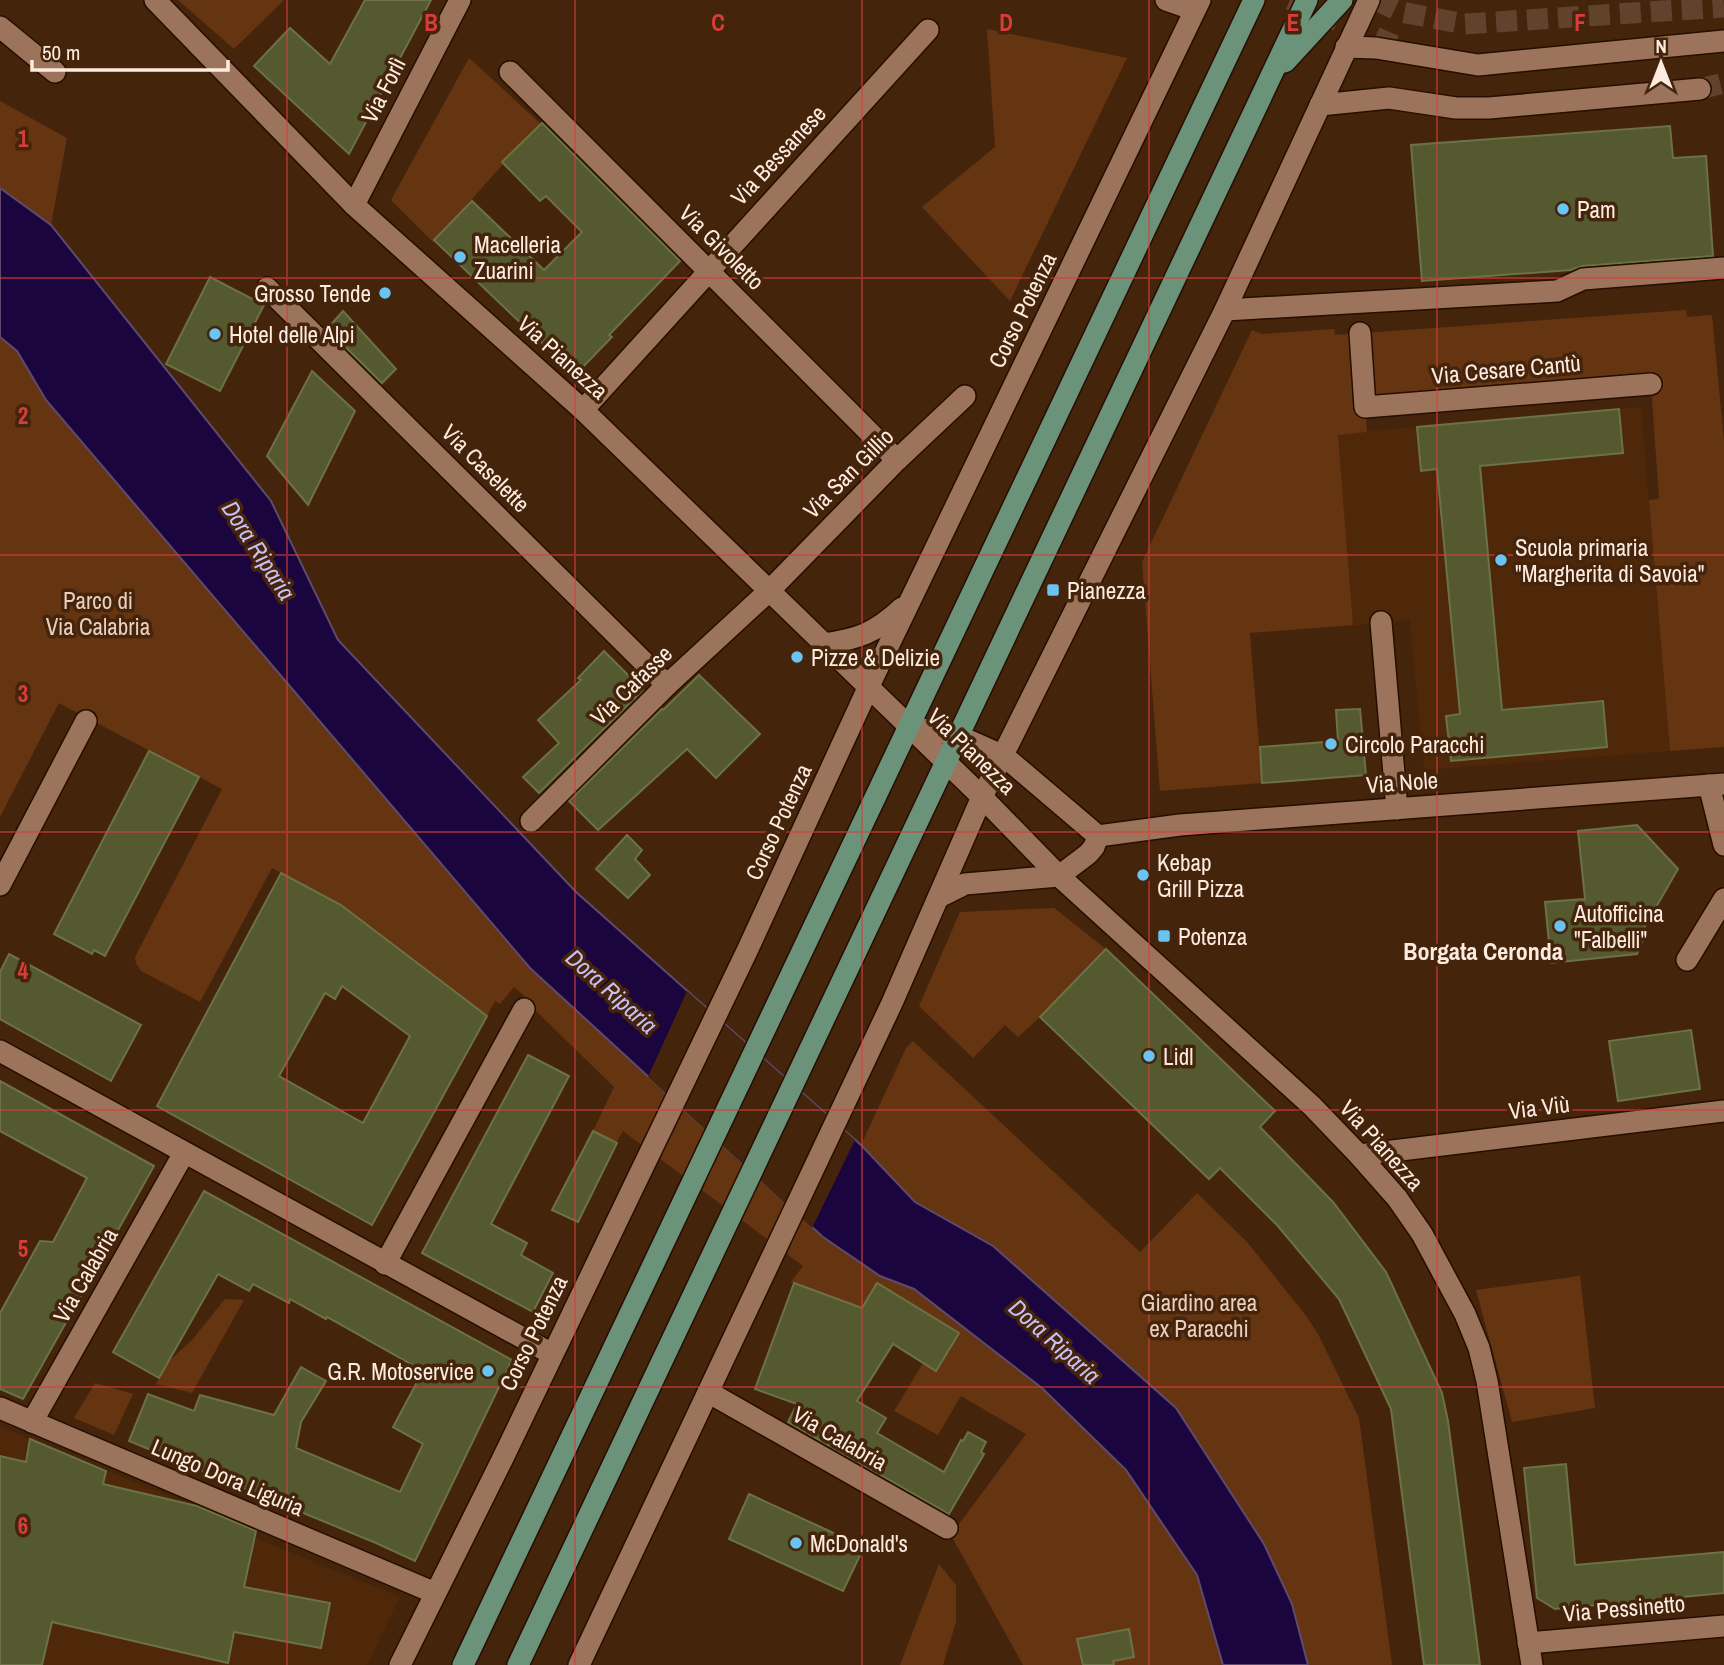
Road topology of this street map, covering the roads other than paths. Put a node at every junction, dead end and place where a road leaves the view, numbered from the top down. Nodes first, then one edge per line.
1 (155, 0) edge
2 (460, 0) edge
3 (1166, 0) edge
4 (1254, 0) edge
5 (1307, 0) edge
6 (1342, 0) edge
7 (1369, 0) edge
8 (1198, 5) edge
9 (0, 27) edge
10 (928, 30) dead end
11 (1724, 41) edge
12 (1346, 47) junction
13 (55, 72) dead end
14 (510, 72) dead end
15 (1271, 77) junction
16 (1700, 89) tunnel mouth
17 (1320, 104) junction
18 (354, 205) junction
19 (1724, 268) edge
20 (708, 270) junction
21 (267, 288) dead end
22 (1225, 310) junction
23 (1360, 333) dead end
24 (1651, 384) dead end
25 (964, 396) dead end
26 (583, 410) junction
27 (897, 460) junction
28 (770, 590) junction
29 (911, 599) junction
30 (1381, 622) dead end
31 (823, 645) junction
32 (667, 685) junction
33 (869, 686) junction
34 (86, 721) dead end
35 (911, 727) junction
36 (959, 736) junction
37 (1004, 756) junction
38 (946, 764) junction
39 (1716, 784) edge
40 (982, 797) junction
41 (1397, 809) junction
42 (531, 821) dead end
43 (1098, 836) junction
44 (1724, 845) edge
45 (1059, 876) junction
46 (0, 885) edge
47 (939, 897) junction
48 (1724, 899) edge
49 (1686, 960) dead end
50 (524, 1009) dead end
51 (0, 1051) edge
52 (1724, 1111) edge
53 (184, 1153) junction
54 (1359, 1155) junction
55 (385, 1264) junction
56 (552, 1354) junction
57 (708, 1392) junction
58 (0, 1408) edge
59 (32, 1422) junction
60 (947, 1528) dead end
61 (435, 1593) junction
62 (1724, 1626) edge
63 (1528, 1643) junction
64 (400, 1665) edge
65 (463, 1665) edge
66 (518, 1665) edge
67 (579, 1665) edge
68 (1532, 1665) edge

1 - 18 street, Via Pianezza
2 - 18 street, Via Forlì
3 - 8 street
4 - 35 main road
5 - 15 main road
6 - 15 main road
7 - 12 street
8 - 29 street, Corso Potenza
9 - 13 street
10 - 20 street, Via Bessanese
11 - 12 street
12 - 17 street
14 - 20 street, Via Givoletto
15 - 36 main road
16 - 17 street
17 - 22 street
18 - 26 street, Via Pianezza
19 - 22 street
20 - 26 street, Via Bessanese
20 - 27 street, Via Givoletto
21 - 32 street, Via Caselette
22 - 37 street
23 - 24 street, Via Cesare Cantù
25 - 27 street, Via San Gillio
26 - 28 street, Via Pianezza
27 - 28 street, Via San Gillio
28 - 31 street, Via Pianezza
28 - 32 street, Via Cafasse
29 - 31 street
29 - 33 street, Corso Potenza
30 - 41 street
31 - 33 street, Via Pianezza
32 - 42 street, Via Cafasse
33 - 35 street, Via Pianezza
33 - 56 street, Corso Potenza
34 - 46 street
35 - 36 street
35 - 38 street, Via Pianezza
35 - 65 main road
36 - 37 street
36 - 38 main road
37 - 40 street
37 - 43 street
38 - 40 street, Via Pianezza
38 - 66 main road
39 - 41 street, Via Nole
39 - 44 street, Via Nole
40 - 45 street, Via Pianezza
40 - 47 street
41 - 43 street, Via Nole
43 - 45 street
45 - 47 street
45 - 54 street, Via Pianezza
47 - 57 street
48 - 49 street
50 - 55 street
51 - 53 street
52 - 54 street, Via Viù
53 - 55 street
53 - 59 street, Via Calabria
54 - 63 street, Via Pianezza
55 - 56 street
56 - 61 street, Corso Potenza
57 - 60 street, Via Calabria
57 - 67 street
58 - 59 street, Lungo Dora Liguria
59 - 61 street, Lungo Dora Liguria
61 - 64 street, Corso Potenza
62 - 63 street, Via Pessinetto
63 - 68 street, Via Pianezza

